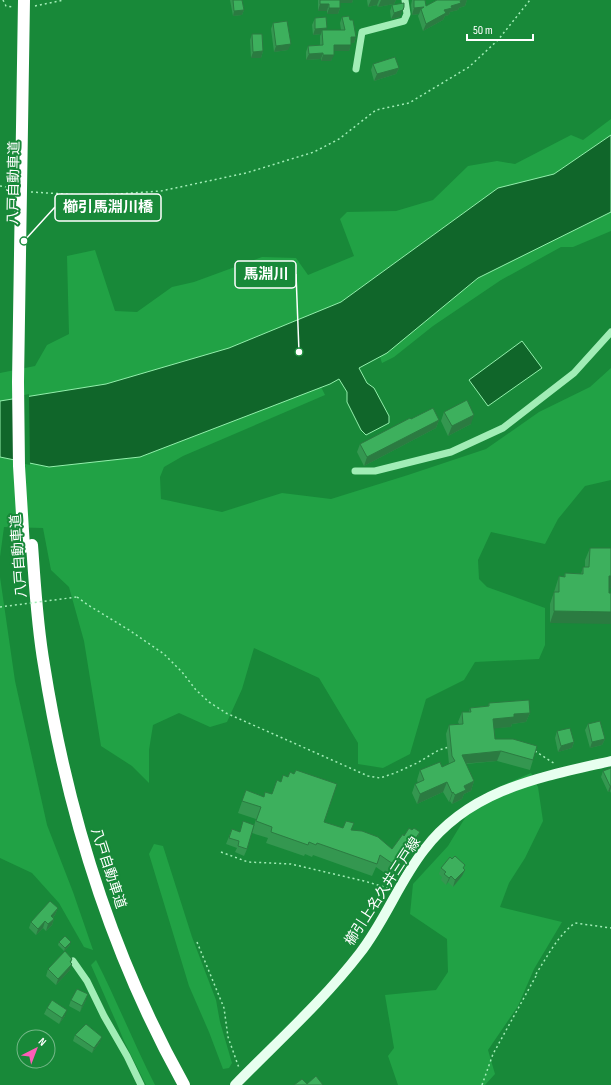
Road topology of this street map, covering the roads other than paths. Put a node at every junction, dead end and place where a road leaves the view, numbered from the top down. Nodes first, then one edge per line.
1 (24, 0) edge
2 (31, 0) edge
3 (405, 0) edge
4 (356, 69) dead end
5 (611, 332) edge
6 (355, 471) dead end
7 (28, 546) junction
8 (611, 760) edge
9 (73, 961) edge
10 (141, 1085) edge
11 (175, 1085) edge
12 (184, 1085) edge
13 (235, 1085) edge

1 - 7 highway, 八戸自動車道, bridge
2 - 7 highway, 八戸自動車道
3 - 4 street
5 - 6 street
7 - 11 highway, 八戸自動車道
7 - 12 highway, 八戸自動車道
8 - 13 main road, 櫛引上名久井三戸線
9 - 10 street

